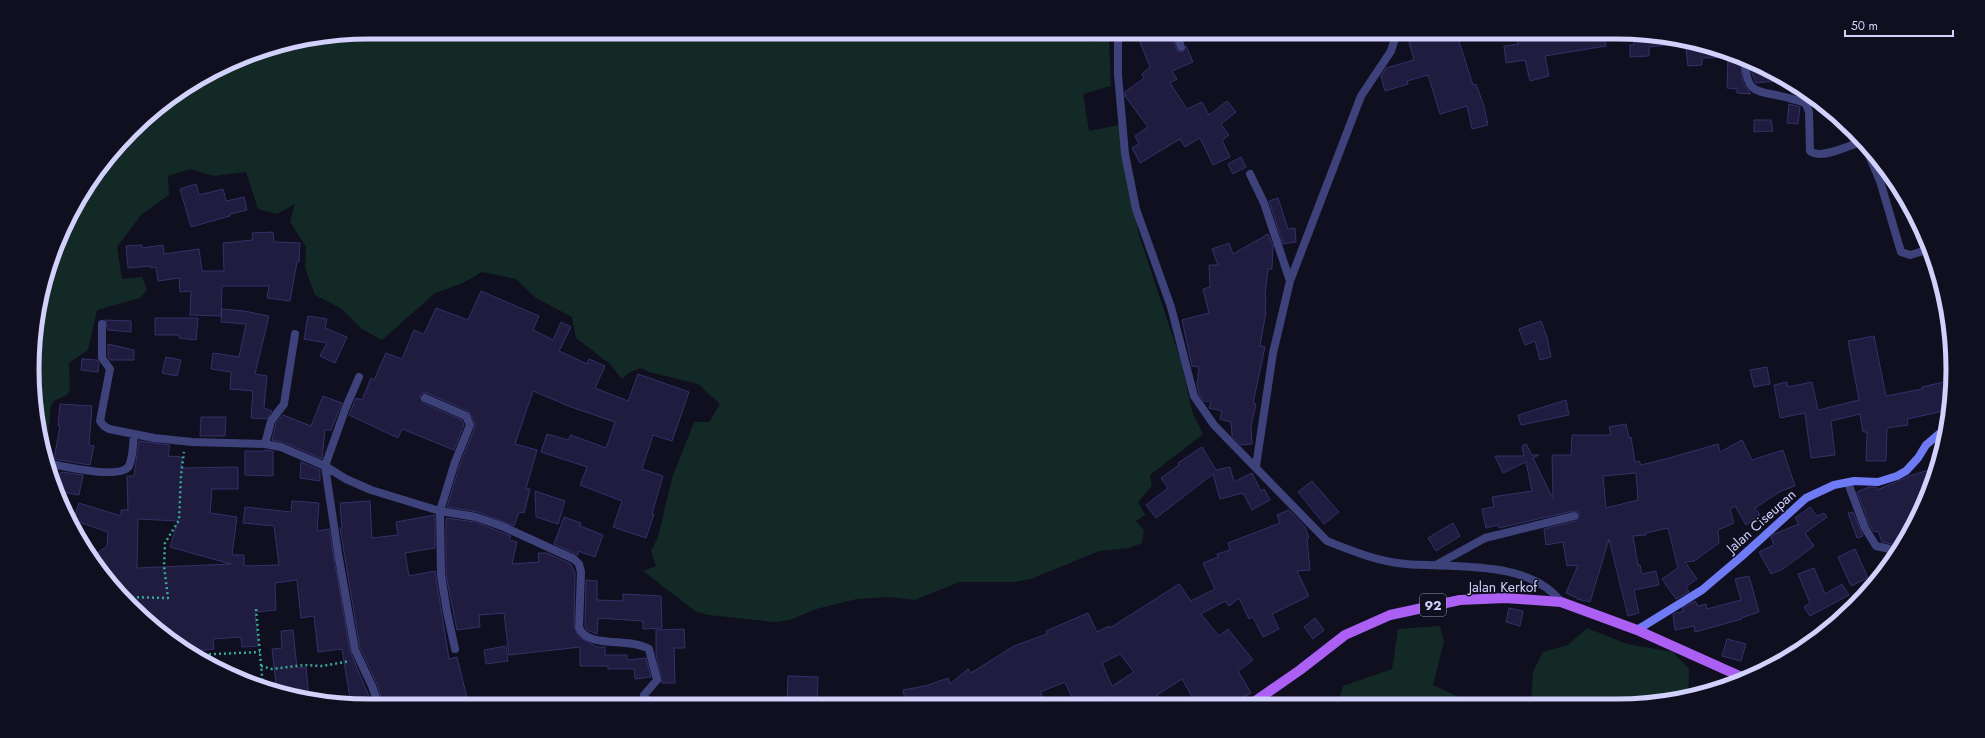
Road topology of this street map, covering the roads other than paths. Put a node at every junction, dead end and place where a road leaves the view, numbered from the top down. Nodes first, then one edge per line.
1 (1118, 39) edge
2 (1178, 39) edge
3 (1394, 39) edge
4 (1181, 47) dead end
5 (1745, 65) edge
6 (1856, 143) edge
7 (1869, 157) edge
8 (1250, 174) dead end
9 (1924, 251) edge
10 (1290, 281) junction
11 (102, 324) dead end
12 (295, 334) dead end
13 (359, 377) dead end
14 (425, 398) dead end
15 (1940, 433) edge
16 (134, 435) junction
17 (265, 444) junction
18 (53, 464) edge
19 (325, 466) junction
20 (1256, 466) junction
21 (1848, 483) junction
22 (440, 511) junction
23 (1574, 516) dead end
24 (1892, 549) edge
25 (1435, 565) junction
26 (1561, 602) junction
27 (1637, 630) junction
28 (454, 648) dead end
29 (1738, 675) edge
30 (377, 699) edge
31 (646, 699) edge
32 (1258, 699) edge

1 - 20 street
2 - 4 street
3 - 10 street
5 - 6 street
7 - 9 street
8 - 10 street
10 - 20 street
11 - 16 street
12 - 17 street
13 - 19 street
14 - 22 street
15 - 21 main road, Jalan Ciseupan
16 - 17 street
16 - 18 street
17 - 19 street
19 - 22 street
19 - 30 street
20 - 25 street
21 - 24 street
21 - 27 main road, Jalan Ciseupan
22 - 28 street
22 - 31 street
23 - 25 street
25 - 26 street
26 - 27 main road, Jalan Kerkof / 92
26 - 32 main road, Jalan Kerkof / 92
27 - 29 main road, Jalan Kerkof / 92

